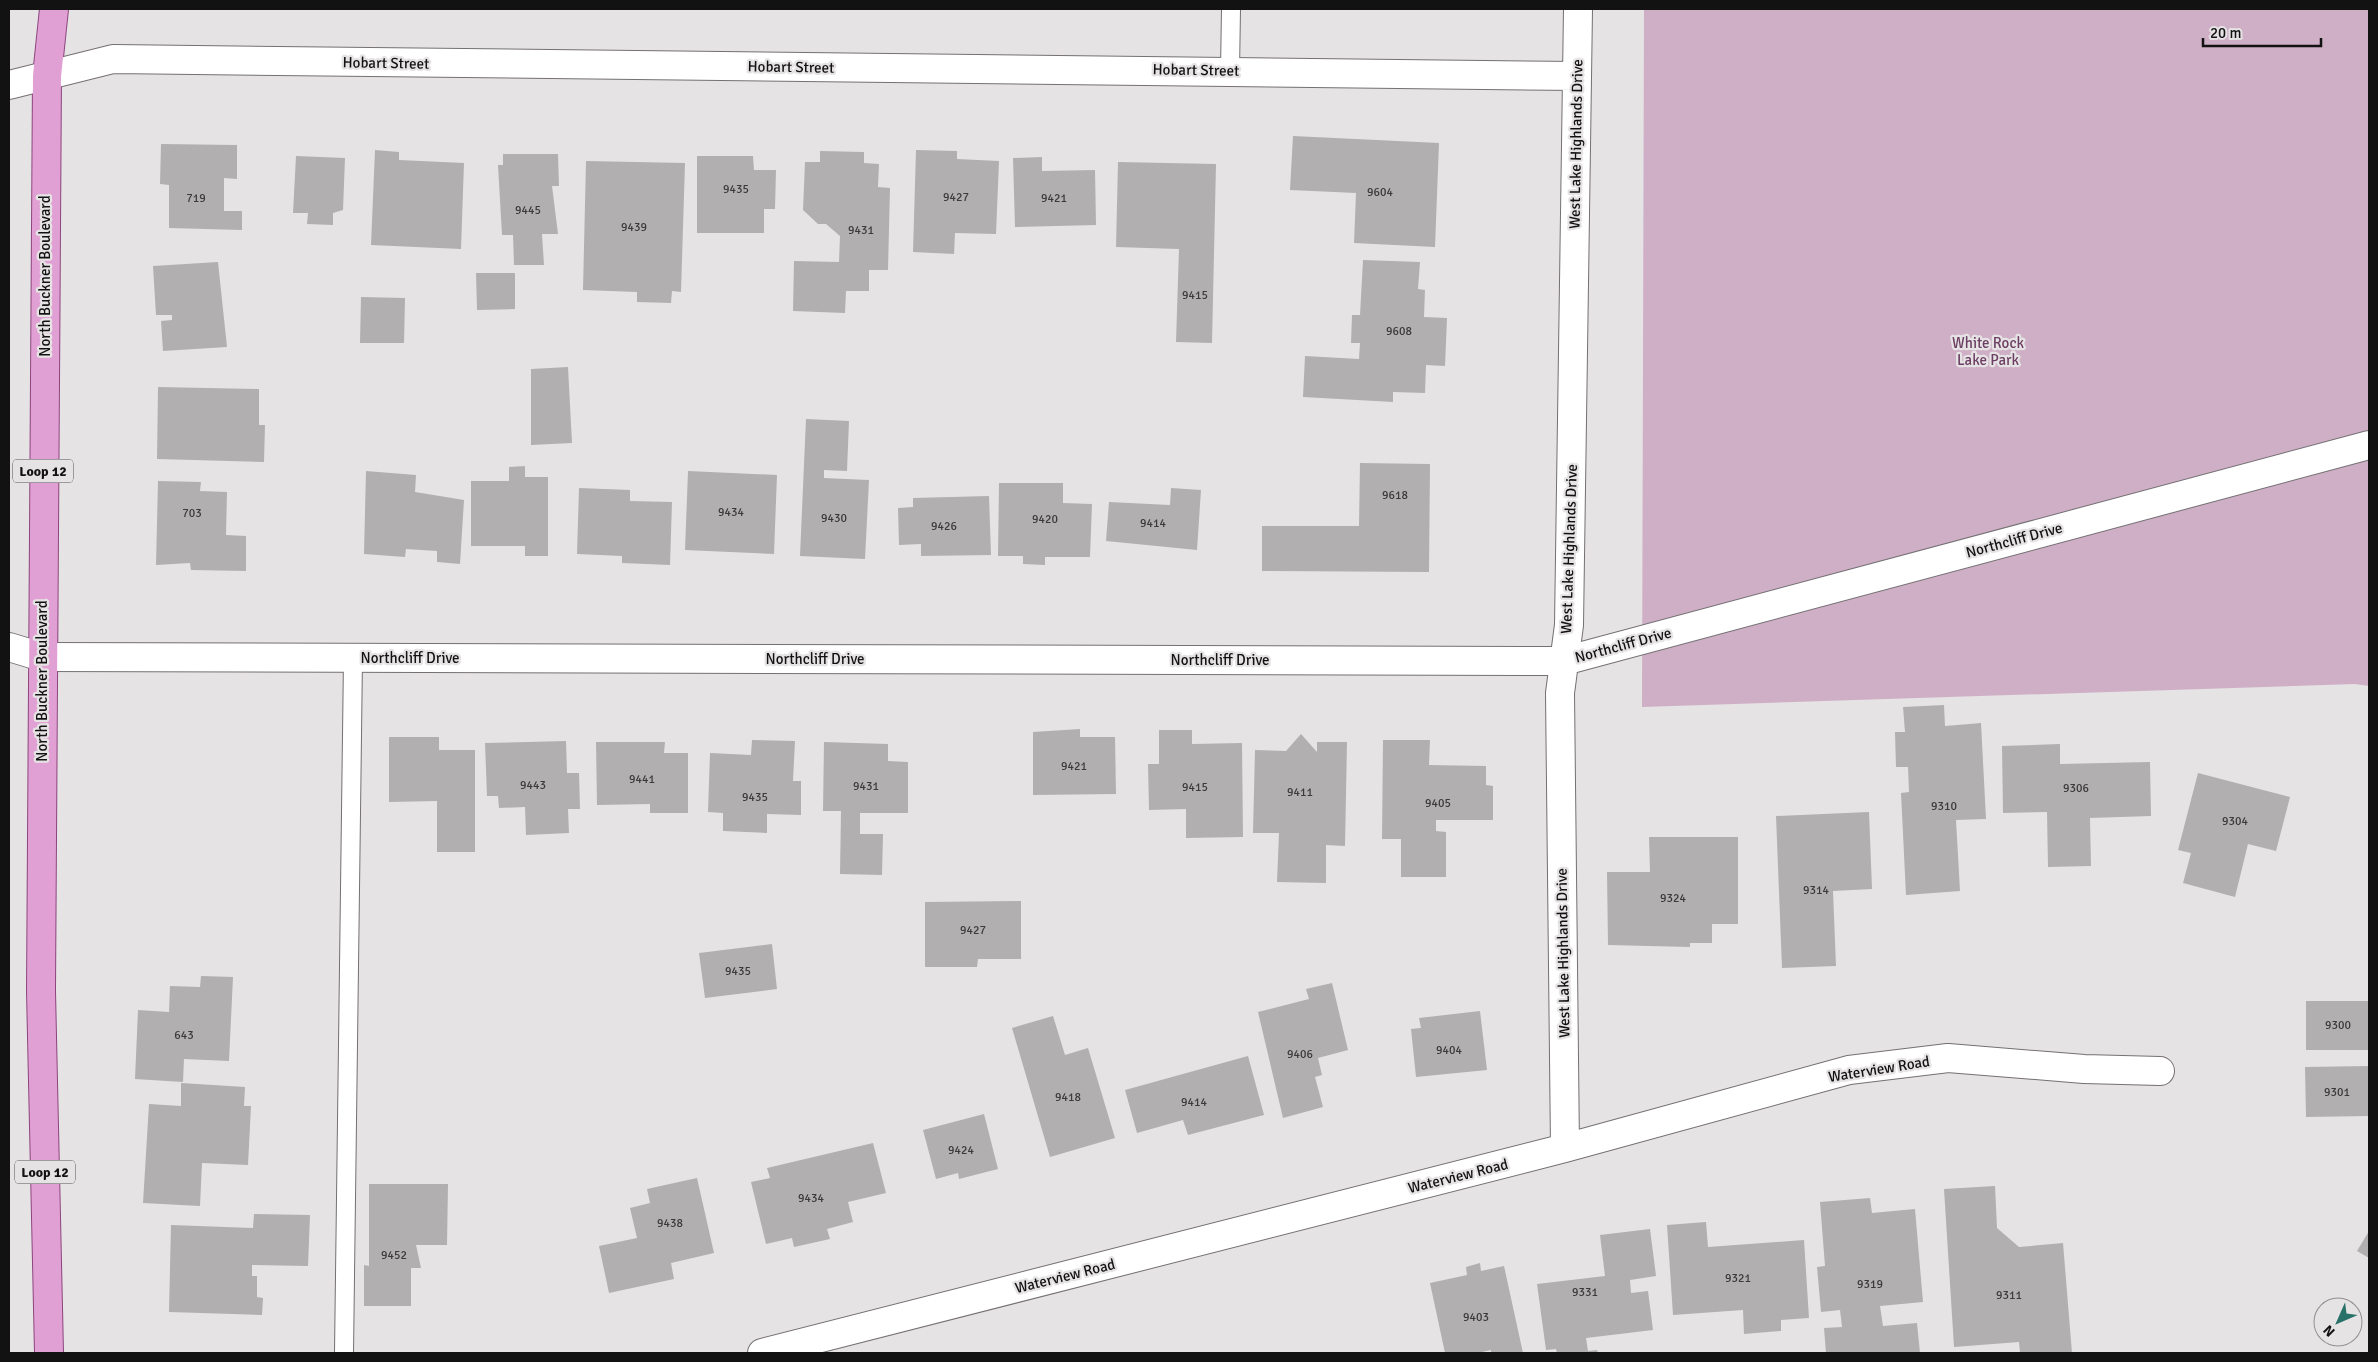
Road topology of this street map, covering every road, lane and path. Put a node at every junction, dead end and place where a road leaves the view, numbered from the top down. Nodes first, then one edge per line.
1 (54, 9) edge
2 (1231, 9) edge
3 (1578, 9) edge
4 (1230, 71) junction
5 (46, 76) junction
6 (1577, 76) junction
7 (9, 85) edge
8 (2369, 445) edge
9 (9, 647) edge
10 (42, 657) junction
11 (353, 658) junction
12 (1564, 661) junction
13 (9, 663) edge
14 (2160, 1071) dead end
15 (1565, 1148) junction
16 (49, 1353) edge
17 (344, 1353) edge
18 (762, 1353) edge

1 - 5 main road, North Buckner Boulevard / Loop 12
2 - 4 lane
3 - 6 street, West Lake Highlands Drive
4 - 5 street, Hobart Street
4 - 6 street, Hobart Street
5 - 7 street, Hobart Street
5 - 10 main road, North Buckner Boulevard / Loop 12
6 - 12 street, West Lake Highlands Drive
8 - 12 street, Northcliff Drive
9 - 10 street, Northcliff Drive
10 - 11 street, Northcliff Drive
10 - 13 street, Northcliff Drive
10 - 16 main road, North Buckner Boulevard / Loop 12
11 - 12 street, Northcliff Drive
11 - 17 lane
12 - 15 street, West Lake Highlands Drive
14 - 15 street, Waterview Road
15 - 18 street, Waterview Road

